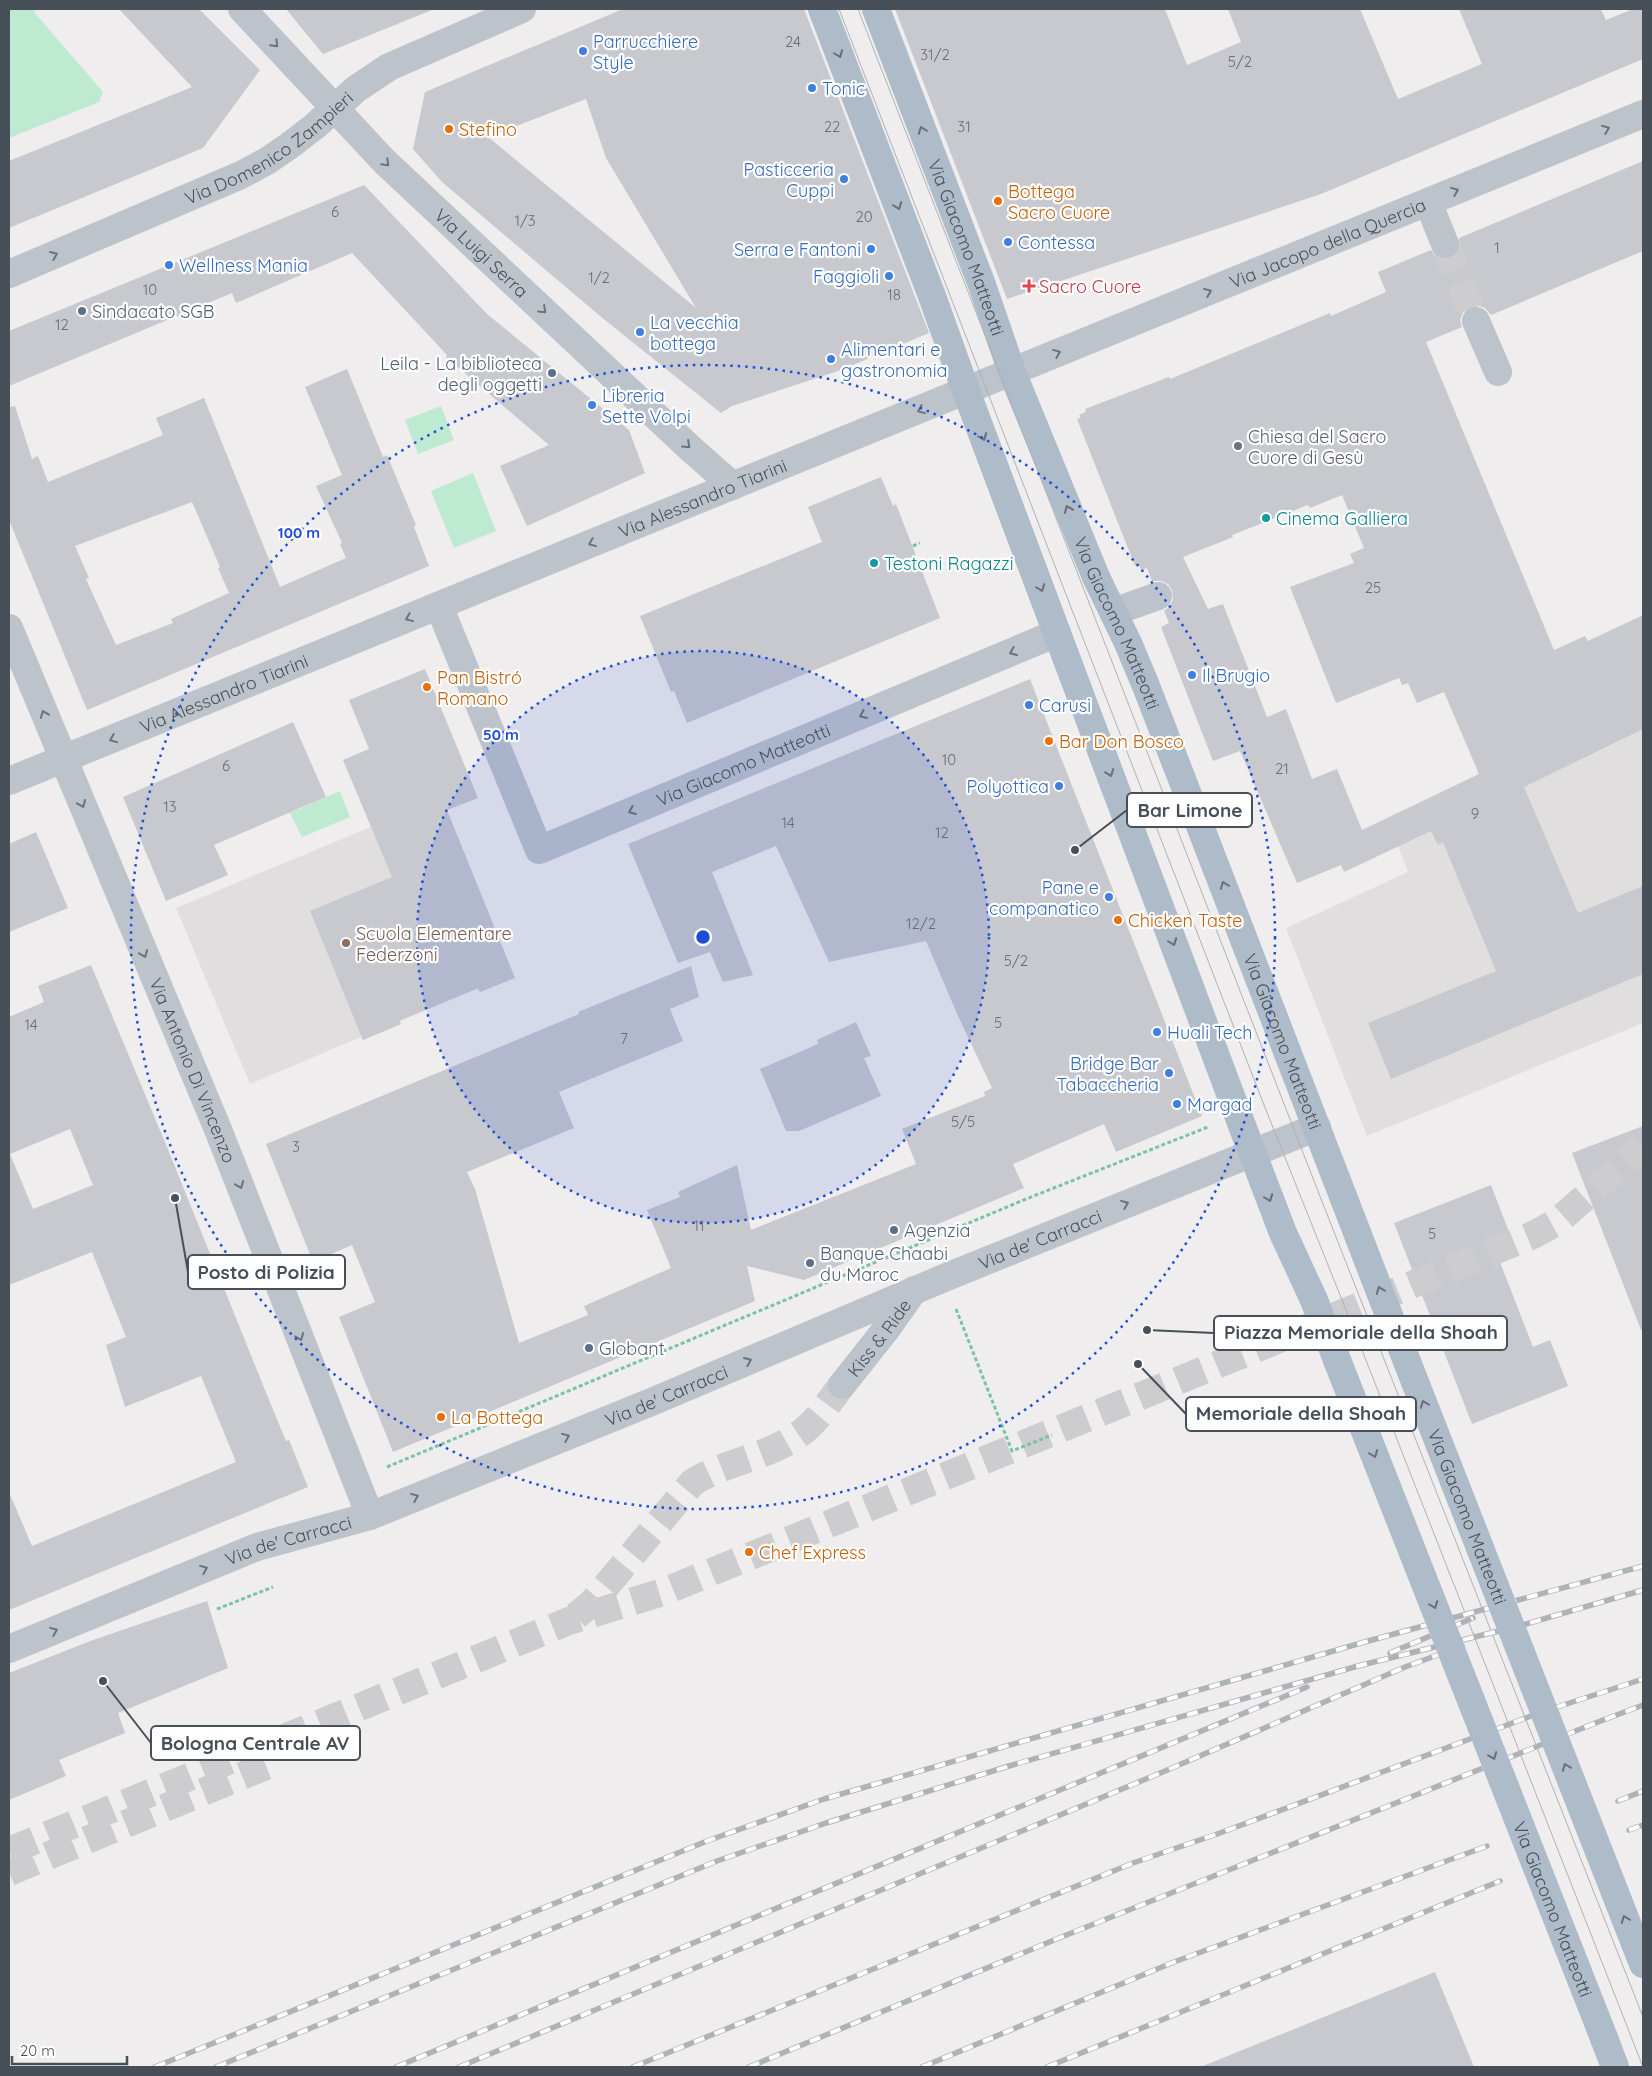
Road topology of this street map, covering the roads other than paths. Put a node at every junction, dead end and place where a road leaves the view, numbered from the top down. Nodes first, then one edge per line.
1 (242, 9) edge
2 (522, 9) edge
3 (822, 9) edge
4 (876, 9) edge
5 (335, 108) junction
6 (1643, 114) edge
7 (1428, 202) junction
8 (1445, 244) tunnel mouth
9 (9, 274) edge
10 (1476, 321) tunnel mouth
11 (1012, 372) junction
12 (1498, 372) dead end
13 (966, 391) junction
14 (733, 486) junction
15 (1158, 596) dead end
16 (439, 606) junction
17 (1113, 612) junction
18 (9, 628) edge
19 (1058, 633) junction
20 (63, 760) junction
21 (9, 781) edge
22 (1317, 1127) junction
23 (1252, 1152) junction
24 (914, 1290) junction
25 (842, 1385) tunnel mouth
26 (370, 1516) junction
27 (9, 1649) edge
28 (1643, 1964) edge
29 (1616, 2067) edge

1 -> 5 street, Via Luigi Serra
2 - 5 street, Via Domenico Zampieri
3 -> 13 main road, Via Giacomo Matteotti
11 -> 4 main road, Via Giacomo Matteotti
9 -> 5 street, Via Domenico Zampieri
5 -> 14 street, Via Luigi Serra
7 -> 6 street, Via Jacopo della Quercia
7 - 8 street
11 -> 7 street, Via Jacopo della Quercia
10 - 12 street
11 - 13 street, Via Jacopo della Quercia
17 -> 11 main road, Via Giacomo Matteotti
13 -> 14 street, Via Alessandro Tiarini
13 -> 19 main road, Via Giacomo Matteotti
14 -> 16 street, Via Alessandro Tiarini
15 - 17 street
19 -> 16 street, Via Giacomo Matteotti
16 -> 20 street, Via Alessandro Tiarini
22 -> 17 main road, Via Giacomo Matteotti
20 -> 18 street, Via Antonio Di Vincenzo
19 -> 23 main road, Via Giacomo Matteotti
20 - 21 street, Via Alessandro Tiarini
20 -> 26 street, Via Antonio Di Vincenzo
22 - 23 street, Via de' Carracci
28 -> 22 main road, Via Giacomo Matteotti, bridge
24 -> 23 street, Via de' Carracci
23 -> 29 main road, Via Giacomo Matteotti, bridge
24 - 25 street, Kiss & Ride
26 -> 24 street, Via de' Carracci
27 -> 26 street, Via de' Carracci

